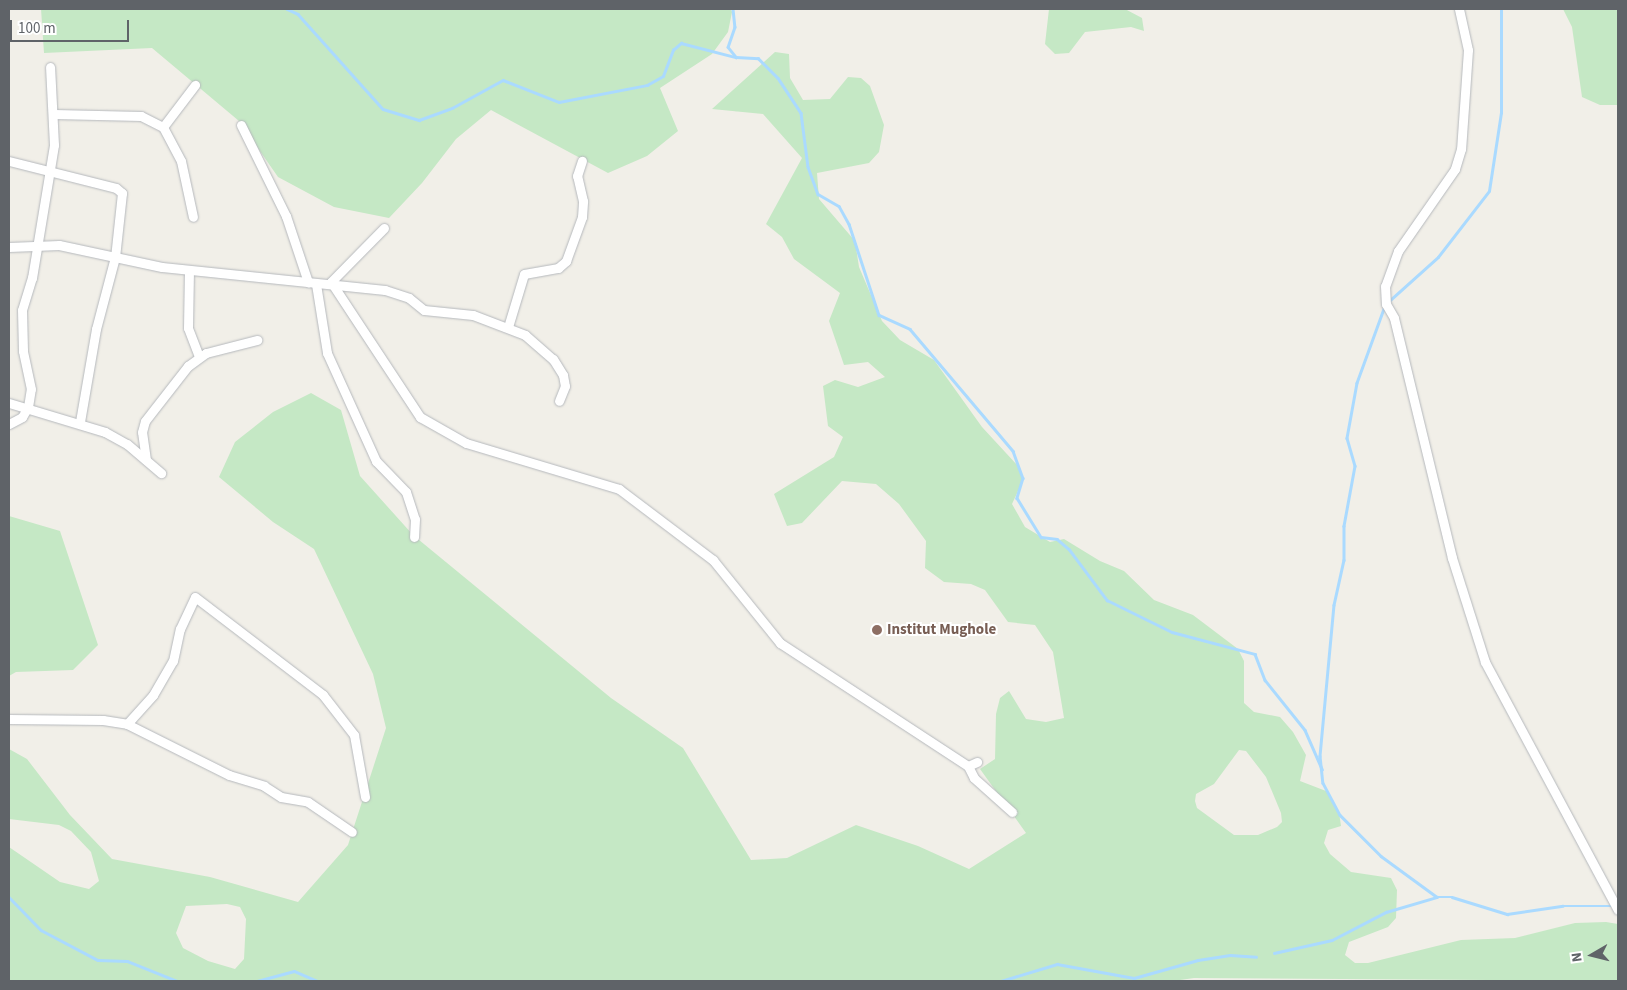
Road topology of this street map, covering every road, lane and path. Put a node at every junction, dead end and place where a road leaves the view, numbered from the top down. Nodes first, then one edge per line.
1 (1459, 9) edge
2 (50, 67) dead end
3 (195, 85) dead end
4 (54, 114) junction
5 (241, 125) dead end
6 (163, 126) junction
7 (9, 161) edge
8 (582, 161) dead end
9 (50, 173) junction
10 (193, 217) dead end
11 (384, 228) dead end
12 (35, 243) junction
13 (9, 247) edge
14 (115, 257) junction
15 (189, 270) junction
16 (331, 282) junction
17 (312, 283) junction
18 (508, 327) junction
19 (257, 340) dead end
20 (199, 357) junction
21 (559, 400) dead end
22 (9, 403) edge
23 (28, 407) junction
24 (80, 422) junction
25 (9, 424) edge
26 (146, 460) junction
27 (161, 474) dead end
28 (414, 537) dead end
29 (9, 719) edge
30 (127, 724) junction
31 (977, 762) dead end
32 (968, 766) junction
33 (365, 796) dead end
34 (1012, 812) dead end
35 (352, 832) dead end
36 (1618, 907) edge

1 - 36 street
2 - 4 street
3 - 6 street
4 - 6 street
4 - 9 street
5 - 17 street
6 - 10 street
7 - 9 street
8 - 18 street
9 - 12 street
9 - 14 street
11 - 16 street
12 - 13 street
12 - 14 street
12 - 23 street
14 - 15 street
14 - 24 street
15 - 17 street
15 - 20 street
16 - 17 street
16 - 18 street
16 - 32 street
17 - 28 street
18 - 21 street
19 - 20 street
20 - 26 street
22 - 23 street
23 - 24 street
23 - 25 street
24 - 26 street
26 - 27 street
29 - 30 street
30 - 33 street
30 - 35 street
31 - 32 street
32 - 34 street

